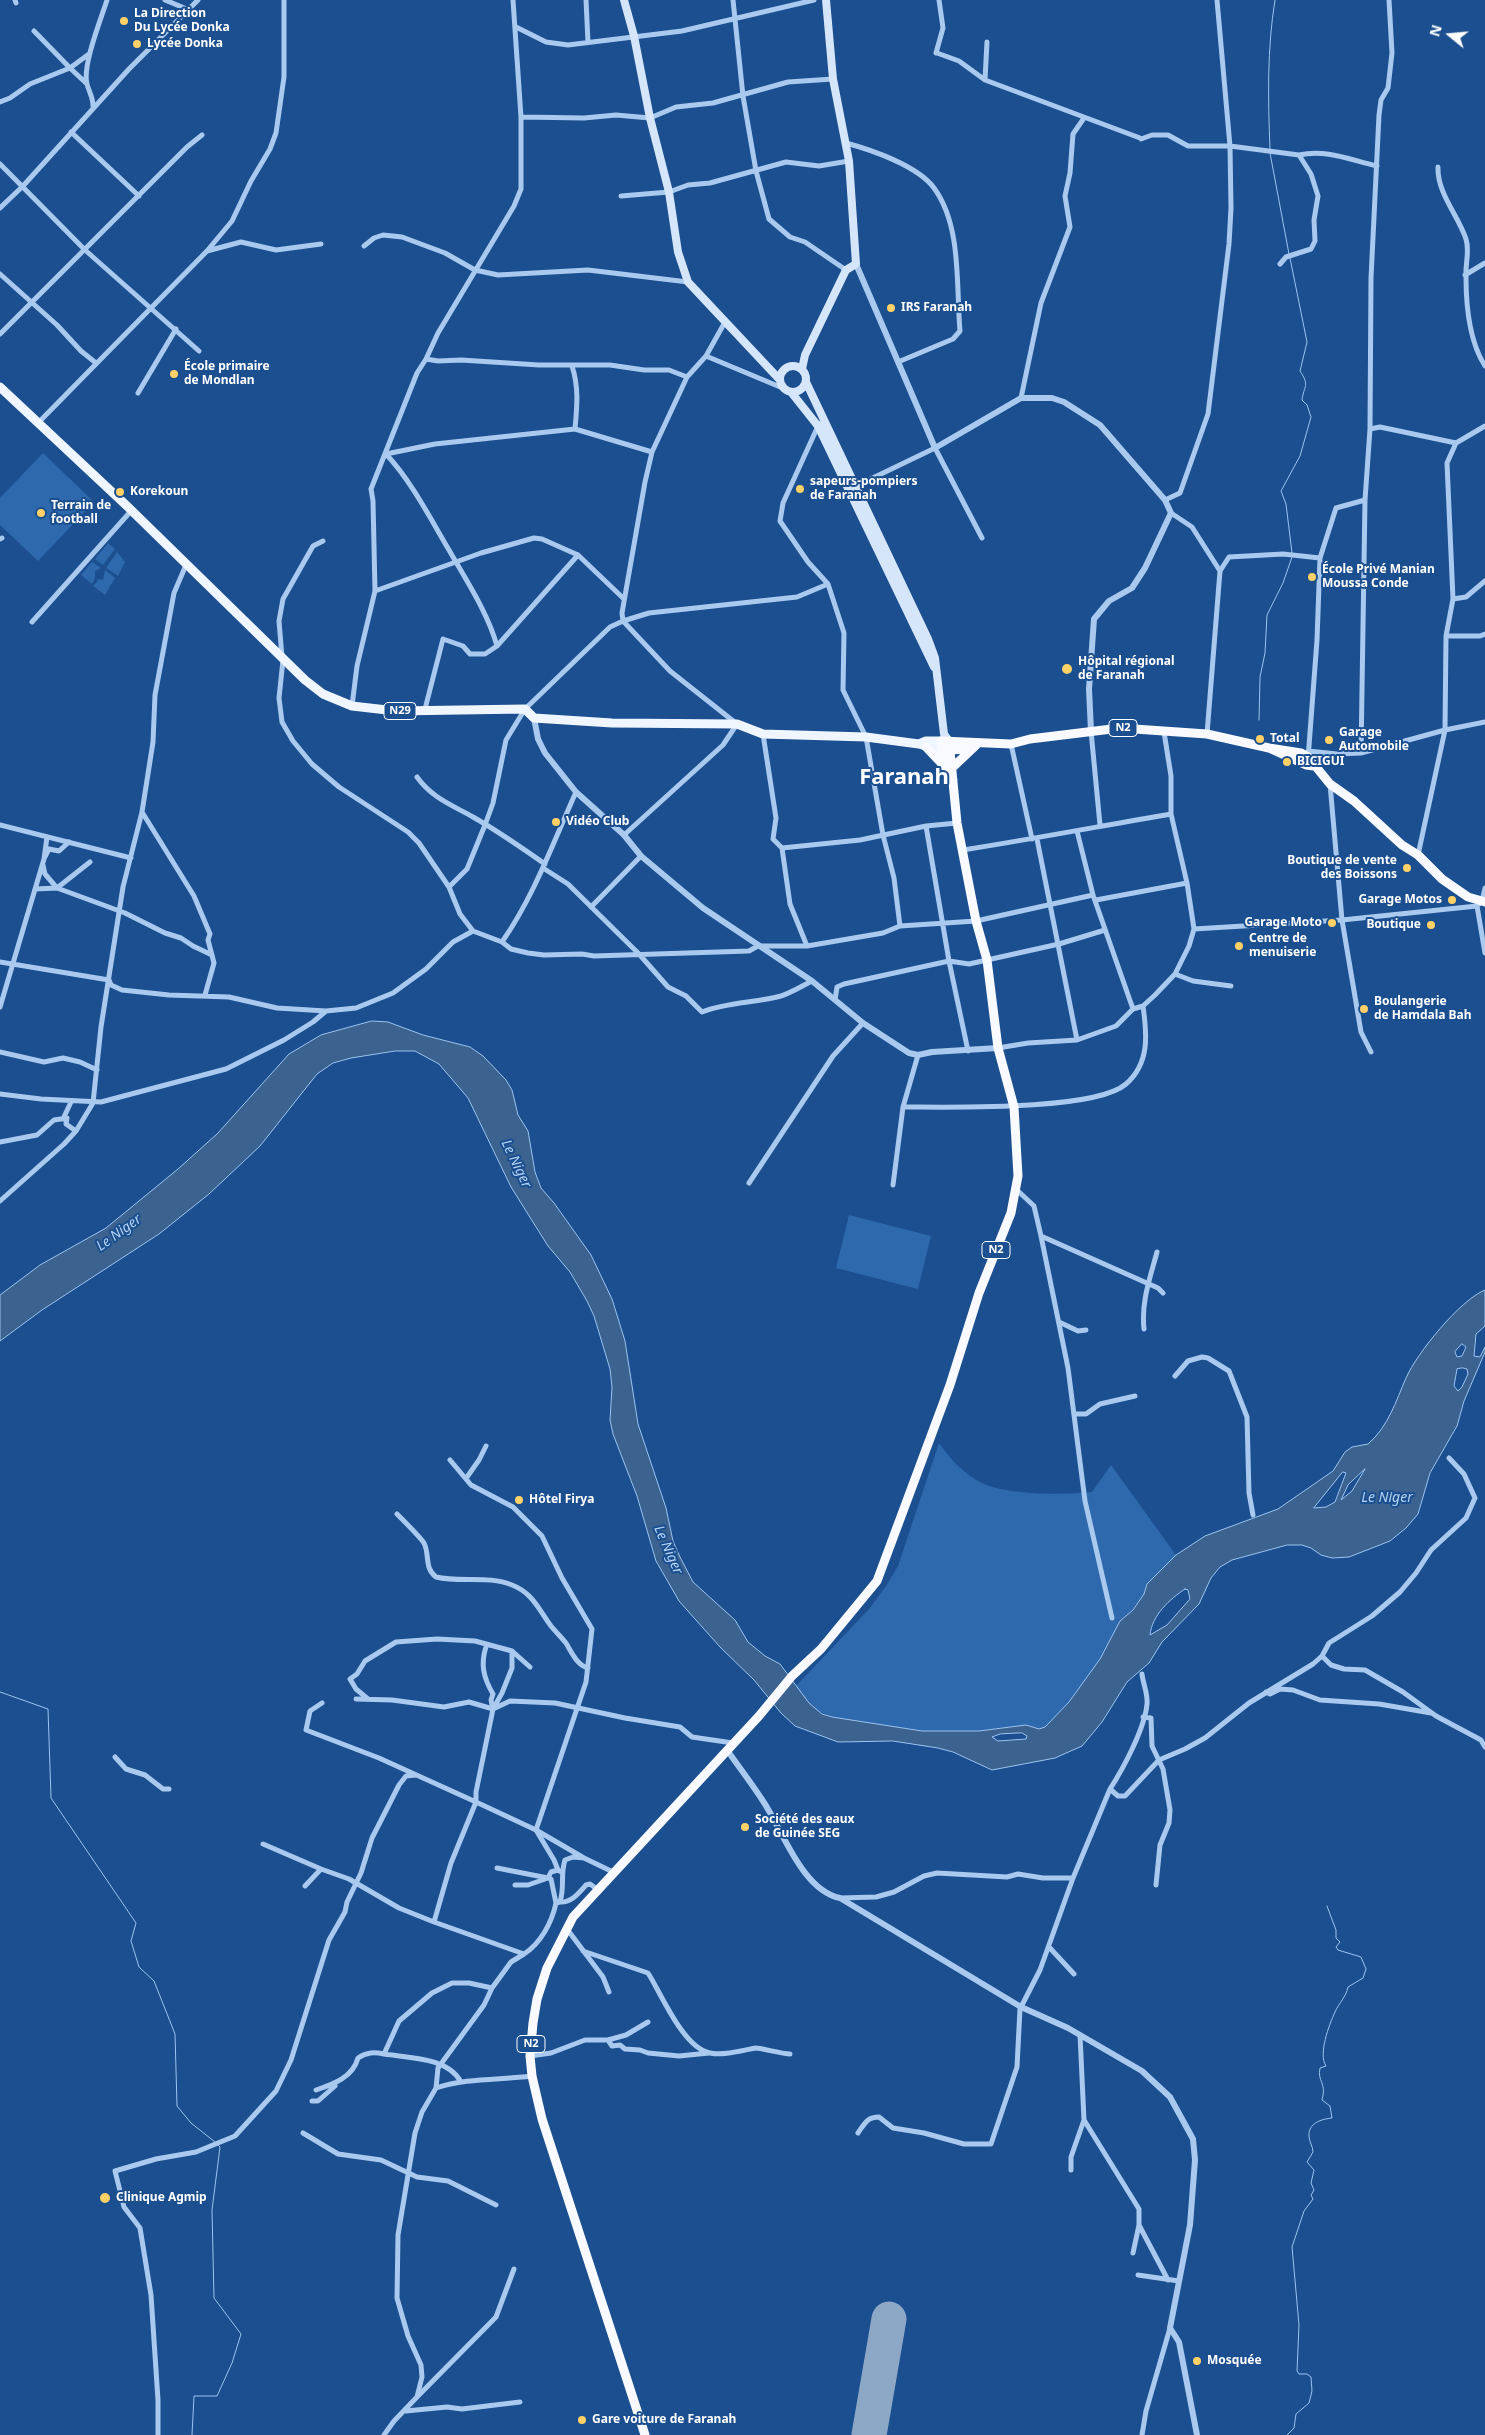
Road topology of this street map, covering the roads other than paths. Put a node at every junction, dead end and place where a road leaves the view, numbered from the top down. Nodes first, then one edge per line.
1 (107, 0) edge
2 (165, 0) edge
3 (198, 0) edge
4 (284, 0) edge
5 (513, 0) edge
6 (586, 0) edge
7 (624, 0) edge
8 (734, 0) edge
9 (814, 0) edge
10 (826, 0) edge
11 (939, 0) edge
12 (1217, 0) edge
13 (1389, 0) edge
14 (189, 10) junction
15 (736, 20) junction
16 (516, 27) junction
17 (34, 31) dead end
18 (634, 36) junction
19 (588, 42) junction
20 (987, 42) dead end
21 (89, 54) junction
22 (70, 68) junction
23 (833, 80) junction
24 (985, 80) junction
25 (87, 84) junction
26 (743, 96) junction
27 (0, 102) edge
28 (93, 107) junction
29 (521, 118) junction
30 (650, 118) junction
31 (1084, 118) junction
32 (71, 132) junction
33 (202, 135) dead end
34 (846, 143) junction
35 (1230, 146) junction
36 (1299, 155) junction
37 (849, 161) junction
38 (0, 164) edge
39 (1377, 166) junction
40 (1438, 167) dead end
41 (756, 171) junction
42 (23, 186) junction
43 (669, 192) junction
44 (139, 196) junction
45 (621, 196) dead end
46 (0, 208) edge
47 (321, 244) dead end
48 (364, 246) dead end
49 (85, 250) junction
50 (207, 251) junction
51 (1485, 263) edge
52 (856, 264) junction
53 (1280, 264) dead end
54 (475, 270) junction
55 (846, 270) junction
56 (0, 274) edge
57 (1466, 275) junction
58 (688, 282) junction
59 (31, 302) junction
60 (150, 309) junction
61 (724, 322) junction
62 (176, 329) junction
63 (0, 334) edge
64 (199, 351) dead end
65 (806, 355) junction
66 (706, 356) junction
67 (426, 358) junction
68 (898, 362) junction
69 (96, 363) junction
70 (765, 364) junction
71 (572, 366) junction
72 (1485, 366) edge
73 (789, 367) junction
74 (802, 369) junction
75 (687, 377) junction
76 (780, 380) junction
77 (806, 382) junction
78 (0, 387) edge
79 (788, 391) junction
80 (138, 393) dead end
81 (1021, 398) junction
82 (38, 423) junction
83 (821, 423) junction
84 (1485, 426) edge
85 (575, 429) junction
86 (1370, 429) junction
87 (1456, 443) junction
88 (935, 448) junction
89 (652, 452) junction
90 (386, 454) junction
91 (852, 488) junction
92 (1165, 500) junction
93 (1365, 500) junction
94 (131, 511) junction
95 (1170, 513) junction
96 (982, 538) dead end
97 (323, 541) dead end
98 (578, 555) junction
99 (1320, 558) junction
100 (457, 563) junction
101 (186, 566) junction
102 (1220, 571) junction
103 (1485, 581) edge
104 (828, 584) junction
105 (374, 591) junction
106 (623, 598) junction
107 (1453, 599) junction
108 (623, 621) junction
109 (32, 622) dead end
110 (1485, 634) edge
111 (1446, 636) junction
112 (497, 646) junction
113 (282, 659) junction
114 (352, 706) junction
115 (525, 708) junction
116 (425, 709) junction
117 (534, 718) junction
118 (1485, 722) edge
119 (738, 724) junction
120 (1446, 730) junction
121 (1091, 731) junction
122 (1164, 732) junction
123 (763, 734) junction
124 (1207, 734) junction
125 (866, 737) junction
126 (946, 743) junction
127 (1011, 744) junction
128 (922, 746) junction
129 (975, 746) junction
130 (1361, 753) junction
131 (1309, 760) junction
132 (949, 767) junction
133 (417, 777) dead end
134 (1330, 784) junction
135 (576, 792) junction
136 (142, 812) junction
137 (1171, 814) junction
138 (957, 823) junction
139 (0, 825) edge
140 (1100, 825) junction
141 (485, 826) junction
142 (926, 826) junction
143 (1077, 831) junction
144 (624, 835) junction
145 (882, 835) junction
146 (47, 837) junction
147 (1035, 839) junction
148 (69, 842) junction
149 (782, 848) junction
150 (963, 850) junction
151 (1418, 855) junction
152 (641, 856) junction
153 (131, 858) junction
154 (44, 859) junction
155 (90, 862) dead end
156 (544, 866) junction
157 (1187, 883) junction
158 (449, 887) junction
159 (57, 888) junction
160 (1485, 888) edge
161 (35, 889) junction
162 (1095, 897) junction
163 (1481, 903) edge
164 (1052, 904) junction
165 (592, 907) junction
166 (120, 913) junction
167 (1342, 920) junction
168 (976, 921) junction
169 (942, 924) junction
170 (900, 926) junction
171 (1194, 929) junction
172 (1105, 930) junction
173 (473, 931) junction
174 (502, 942) junction
175 (1059, 944) junction
176 (758, 946) junction
177 (807, 946) junction
178 (1485, 953) edge
179 (639, 954) junction
180 (212, 955) junction
181 (987, 960) junction
182 (949, 961) junction
183 (0, 962) edge
184 (13, 963) junction
185 (1175, 974) junction
186 (109, 980) junction
187 (812, 981) junction
188 (1231, 986) dead end
189 (205, 995) junction
190 (835, 1000) junction
191 (1143, 1006) junction
192 (0, 1007) edge
193 (1133, 1009) junction
194 (326, 1010) junction
195 (863, 1023) junction
196 (1078, 1040) junction
197 (998, 1048) junction
198 (968, 1051) junction
199 (0, 1052) edge
200 (1371, 1052) dead end
201 (918, 1055) junction
202 (97, 1070) junction
203 (0, 1094) edge
204 (71, 1102) junction
205 (93, 1103) junction
206 (1014, 1106) junction
207 (903, 1107) junction
208 (63, 1119) junction
209 (76, 1130) junction
210 (0, 1142) edge
211 (749, 1183) dead end
212 (893, 1185) dead end
213 (1017, 1190) junction
214 (0, 1200) edge
215 (1041, 1236) junction
216 (1157, 1252) dead end
217 (1148, 1286) junction
218 (1163, 1293) dead end
219 (1059, 1322) junction
220 (1144, 1329) dead end
221 (1086, 1330) dead end
222 (1175, 1376) dead end
223 (1134, 1396) dead end
224 (1075, 1414) junction
225 (486, 1446) dead end
226 (1449, 1458) dead end
227 (450, 1460) dead end
228 (467, 1477) junction
229 (397, 1514) dead end
230 (1253, 1514) dead end
231 (1112, 1618) dead end
232 (487, 1644) junction
233 (512, 1651) junction
234 (1322, 1656) junction
235 (530, 1667) dead end
236 (588, 1668) junction
237 (1142, 1674) dead end
238 (1266, 1692) junction
239 (356, 1699) dead end
240 (369, 1700) junction
241 (322, 1702) dead end
242 (579, 1707) junction
243 (493, 1709) junction
244 (1432, 1713) junction
245 (1143, 1717) junction
246 (731, 1747) junction
247 (1485, 1747) edge
248 (115, 1757) dead end
249 (1159, 1760) junction
250 (416, 1775) junction
251 (169, 1789) dead end
252 (1110, 1789) junction
253 (476, 1802) junction
254 (536, 1830) junction
255 (263, 1844) dead end
256 (584, 1858) junction
257 (498, 1868) dead end
258 (321, 1869) junction
259 (560, 1871) junction
260 (614, 1872) junction
261 (548, 1878) junction
262 (1073, 1878) junction
263 (357, 1884) junction
264 (1156, 1885) dead end
265 (305, 1886) dead end
266 (515, 1886) dead end
267 (597, 1889) junction
268 (840, 1898) junction
269 (558, 1903) junction
270 (434, 1922) junction
271 (567, 1929) junction
272 (1049, 1947) junction
273 (583, 1951) junction
274 (524, 1954) junction
275 (1074, 1974) dead end
276 (492, 1988) junction
277 (609, 1992) dead end
278 (1021, 2006) junction
279 (648, 2022) dead end
280 (1080, 2035) junction
281 (608, 2040) junction
282 (710, 2053) junction
283 (384, 2054) junction
284 (790, 2054) dead end
285 (530, 2056) junction
286 (441, 2064) junction
287 (532, 2076) junction
288 (461, 2082) junction
289 (337, 2084) junction
290 (436, 2088) junction
291 (316, 2090) dead end
292 (312, 2101) dead end
293 (1084, 2120) junction
294 (303, 2133) dead end
295 (858, 2133) dead end
296 (1071, 2170) dead end
297 (409, 2175) junction
298 (496, 2205) dead end
299 (1139, 2225) junction
300 (1133, 2253) dead end
301 (514, 2269) dead end
302 (1138, 2275) dead end
303 (1168, 2280) junction
304 (1179, 2281) junction
305 (1170, 2328) junction
306 (417, 2397) junction
307 (520, 2402) dead end
308 (406, 2411) junction
309 (158, 2435) edge
310 (384, 2435) edge
311 (645, 2435) edge
312 (1142, 2435) edge
313 (1197, 2435) edge

1 - 21 street
2 - 14 street
3 - 14 street
4 - 50 street
5 - 16 street
6 - 19 street
7 - 18 main road
8 - 15 street
9 - 15 street
10 - 23 main road
11 - 24 street
12 - 35 street
13 - 39 street
14 - 28 street
15 - 18 street
15 - 26 street
16 - 19 street
16 - 29 street
17 - 22 street
18 - 19 street
18 - 30 main road
20 - 24 street
21 - 22 street
21 - 25 street
22 - 25 street
22 - 27 street
23 - 26 street
23 - 34 main road
24 - 31 street
25 - 28 street
26 - 30 street
26 - 41 street
28 - 32 street
29 - 30 street
29 - 54 street
30 - 43 main road
31 - 35 street
31 - 81 street
32 - 42 street
32 - 44 street
33 - 44 street
34 - 37 main road
34 - 68 street
35 - 36 street
35 - 92 street
36 - 39 street
36 - 53 street
37 - 41 street
37 - 52 main road
38 - 42 street
39 - 86 street
40 - 57 street
41 - 43 street
41 - 55 street
42 - 46 street
42 - 49 street
43 - 45 street
43 - 58 main road
44 - 49 street
47 - 50 street
48 - 54 street
49 - 59 street
49 - 60 street
50 - 60 street
51 - 57 street
52 - 55 main road
52 - 68 street
54 - 58 street
54 - 67 street
55 - 65 main road
56 - 59 street
57 - 72 street
58 - 61 main road
59 - 63 street
59 - 69 street
60 - 62 street
60 - 69 street
61 - 66 street
61 - 70 main road
62 - 64 street
62 - 80 street
65 - 73 main road
65 - 74 main road
66 - 75 street
66 - 79 street
67 - 71 street
67 - 90 street
68 - 88 street
69 - 82 street
70 - 73 main road
70 - 76 main road
71 - 75 street
71 - 85 street
73 - 74 main road
73 - 76 main road
74 - 77 main road
75 - 89 street
76 - 79 main road
77 - 79 main road
77 - 83 main road
78 - 82 main road, N29
79 - 83 main road
81 - 88 street
81 - 92 street
82 - 94 main road, N29
83 - 91 main road
83 - 104 street
84 - 87 street
85 - 89 street
85 - 90 street
86 - 87 street
86 - 93 street
87 - 107 street
88 - 91 street
88 - 96 street
89 - 106 street
90 - 100 street
90 - 105 street
91 - 126 main road
92 - 95 street
93 - 99 street
93 - 130 street
94 - 101 main road, N29
94 - 109 street
95 - 102 street
95 - 121 street
97 - 113 street
98 - 100 street
98 - 106 street
98 - 112 street
99 - 102 street
99 - 131 street
100 - 105 street
100 - 112 street
101 - 113 main road, N29
101 - 136 street
102 - 124 street
103 - 107 street
104 - 108 street
104 - 125 street
105 - 114 street
106 - 108 street
107 - 111 street
108 - 115 street
108 - 119 street
110 - 111 street
111 - 120 street
112 - 116 street
113 - 114 main road, N29
113 - 158 street
114 - 116 main road, N29
115 - 116 main road, N29
115 - 117 main road
115 - 141 street
117 - 119 main road
117 - 135 street
118 - 120 street
119 - 123 main road
119 - 144 street
120 - 130 street
120 - 151 street
121 - 122 highway, N2
121 - 127 highway, N2
121 - 140 street
122 - 124 highway, N2
122 - 137 street
123 - 125 main road
123 - 149 street
124 - 131 highway, N2
125 - 128 main road
125 - 145 street
126 - 128 main road, N2
126 - 129 highway, N2
126 - 132 highway, N2
127 - 129 highway, N2
127 - 147 street
128 - 132 highway
129 - 132 highway
130 - 131 street
131 - 134 highway
132 - 138 highway, N2
133 - 141 street
134 - 151 highway
134 - 167 street
135 - 144 street
135 - 156 street
136 - 153 street
136 - 180 street
137 - 140 street
137 - 157 street
138 - 142 street
138 - 150 highway, N2
139 - 146 street
140 - 143 street
141 - 156 street
141 - 158 street
142 - 145 street
142 - 169 street
143 - 147 street
143 - 162 street
144 - 152 street
145 - 149 street
145 - 170 street
146 - 148 street
146 - 154 street
147 - 150 street
147 - 164 street
148 - 153 street
148 - 154 street
149 - 177 street
150 - 168 highway, N2
151 - 163 highway
152 - 165 street
152 - 176 street
153 - 166 street
154 - 159 street
154 - 161 street
155 - 159 street
156 - 165 street
156 - 174 street
157 - 162 street
157 - 171 street
158 - 173 street
159 - 161 street
159 - 166 street
160 - 163 street
161 - 184 street
162 - 164 street
162 - 172 street
163 - 167 street
163 - 178 street
164 - 168 street
164 - 175 street
165 - 179 street
166 - 180 street
166 - 186 street
167 - 171 street
167 - 200 street
168 - 169 street
168 - 181 highway, N2
169 - 170 street
169 - 182 street
170 - 177 street
171 - 185 street
172 - 175 street
172 - 193 street
173 - 174 street
173 - 194 street
174 - 179 street
175 - 181 street
175 - 196 street
176 - 177 street
176 - 179 street
176 - 187 street
179 - 187 street
180 - 189 street
181 - 182 street
181 - 197 highway, N2
182 - 190 street
182 - 198 street
183 - 184 street
184 - 186 street
184 - 192 street
185 - 188 street
185 - 191 street
186 - 189 street
186 - 202 street
187 - 190 street
189 - 194 street
190 - 195 street
191 - 193 street
191 - 206 street
193 - 196 street
194 - 205 street
195 - 201 street
195 - 211 street
196 - 197 street
197 - 198 street
197 - 206 highway, N2
198 - 201 street
199 - 202 street
201 - 207 street
202 - 205 street
203 - 204 street
204 - 205 street
204 - 208 street
205 - 209 street
206 - 207 street
206 - 213 highway, N2
207 - 212 street
208 - 209 street
208 - 210 street
209 - 214 street
213 - 215 street
213 - 246 highway, N2
215 - 217 street
215 - 219 street
216 - 217 street
217 - 218 street
217 - 220 street
219 - 221 street
219 - 224 street
222 - 230 street
223 - 224 street
224 - 231 street
225 - 228 street
226 - 234 street
227 - 228 street
228 - 236 street
229 - 236 street
232 - 233 street
232 - 240 street
232 - 243 street
233 - 235 street
233 - 243 street
234 - 238 street
234 - 244 street
236 - 242 street
237 - 245 street
238 - 244 street
238 - 249 street
239 - 240 street
240 - 243 street
241 - 250 street
242 - 243 street
242 - 246 street
242 - 254 street
243 - 253 street
244 - 247 street
245 - 249 street
245 - 252 street
246 - 260 highway, N2
246 - 268 street
248 - 251 street
249 - 252 street
249 - 264 street
250 - 253 street
250 - 263 street
252 - 262 street
253 - 254 street
253 - 270 street
254 - 256 street
254 - 259 street
255 - 258 street
256 - 259 street
256 - 260 street
257 - 261 street
258 - 263 street
258 - 265 street
259 - 261 street
259 - 269 street
260 - 267 highway, N2
261 - 266 street
261 - 269 street
262 - 268 street
262 - 272 street
263 - 270 street
263 - 309 street
267 - 269 street
267 - 271 highway, N2
268 - 278 street
269 - 274 street
270 - 274 street
271 - 273 street
271 - 285 highway, N2
272 - 275 street
272 - 278 street
273 - 277 street
273 - 282 street
274 - 276 street
276 - 283 street
276 - 286 street
278 - 280 street
278 - 295 street
279 - 281 street
280 - 293 street
280 - 304 street
281 - 282 street
281 - 285 street
282 - 284 street
283 - 286 street
283 - 289 street
285 - 287 highway, N2
286 - 288 street
286 - 290 street
287 - 288 street
287 - 311 highway, N2
288 - 290 street
289 - 291 street
289 - 292 street
290 - 297 street
293 - 296 street
293 - 299 street
294 - 297 street
297 - 298 street
297 - 306 street
299 - 300 street
299 - 303 street
301 - 306 street
302 - 303 street
303 - 304 street
304 - 305 street
305 - 312 street
305 - 313 street
306 - 308 street
307 - 308 street
308 - 310 street

